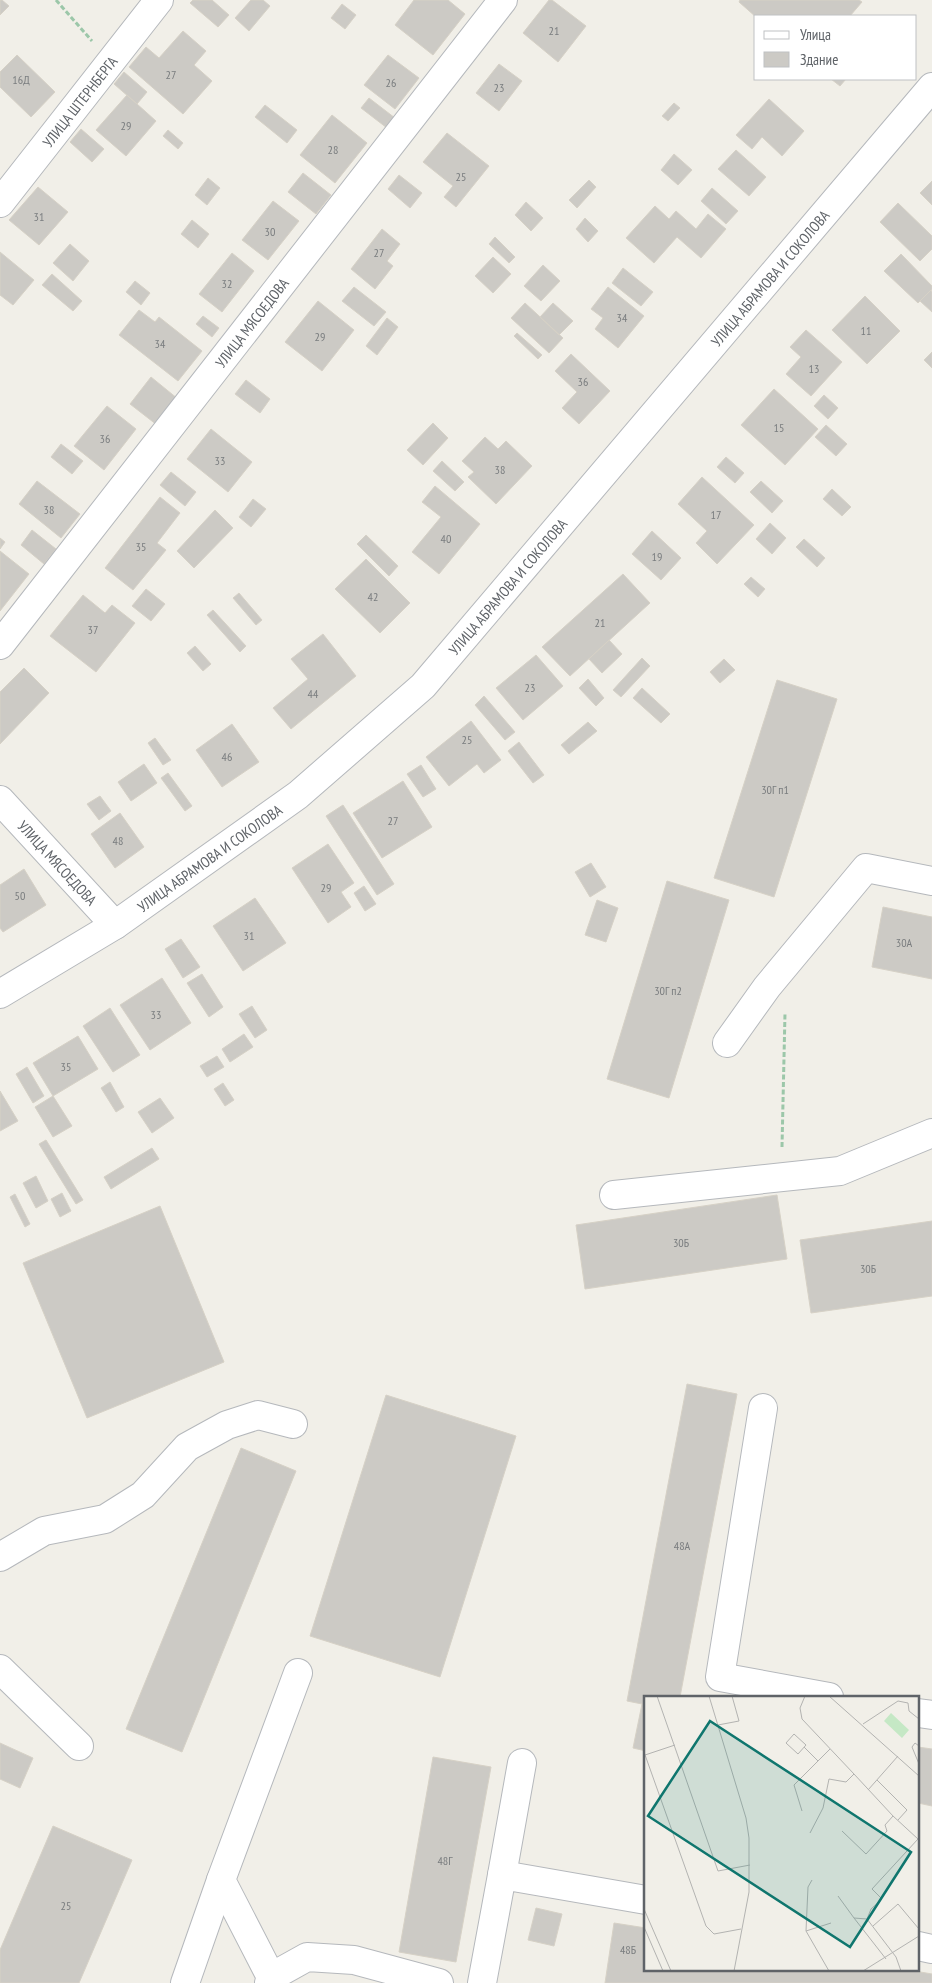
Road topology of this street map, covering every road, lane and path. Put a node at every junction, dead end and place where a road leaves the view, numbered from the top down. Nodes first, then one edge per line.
1 (56, 0) edge
2 (159, 0) edge
3 (503, 0) edge
4 (110, 61) junction
5 (932, 87) edge
6 (0, 203) edge
7 (0, 645) edge
8 (0, 800) edge
9 (932, 880) edge
10 (115, 925) junction
11 (0, 994) edge
12 (786, 1006) dead end
13 (727, 1043) dead end
14 (932, 1132) edge
15 (781, 1178) junction
16 (614, 1195) dead end
17 (763, 1408) dead end
18 (293, 1424) dead end
19 (0, 1557) edge
20 (0, 1669) edge
21 (298, 1673) dead end
22 (824, 1696) edge
23 (79, 1746) dead end
24 (522, 1763) dead end
25 (502, 1876) junction
26 (221, 1880) junction
27 (644, 1900) edge
28 (270, 1980) edge
29 (185, 1983) edge
30 (439, 1983) edge
31 (482, 1983) edge

1 - 4 path
2 - 4 street, УЛИЦА ШТЕРНБЕРГА
3 - 7 street, УЛИЦА МЯСОЕДОВА
4 - 6 street, УЛИЦА ШТЕРНБЕРГА
5 - 10 street, УЛИЦА АБРАМОВА И СОКОЛОВА
8 - 10 street, УЛИЦА МЯСОЕДОВА
9 - 13 street
10 - 11 street, УЛИЦА АБРАМОВА И СОКОЛОВА
12 - 15 path
14 - 15 street
15 - 16 street
17 - 22 street
18 - 19 street
20 - 23 street
21 - 26 street
24 - 25 street
25 - 27 street
25 - 31 street
26 - 28 street
26 - 29 street
28 - 30 street

